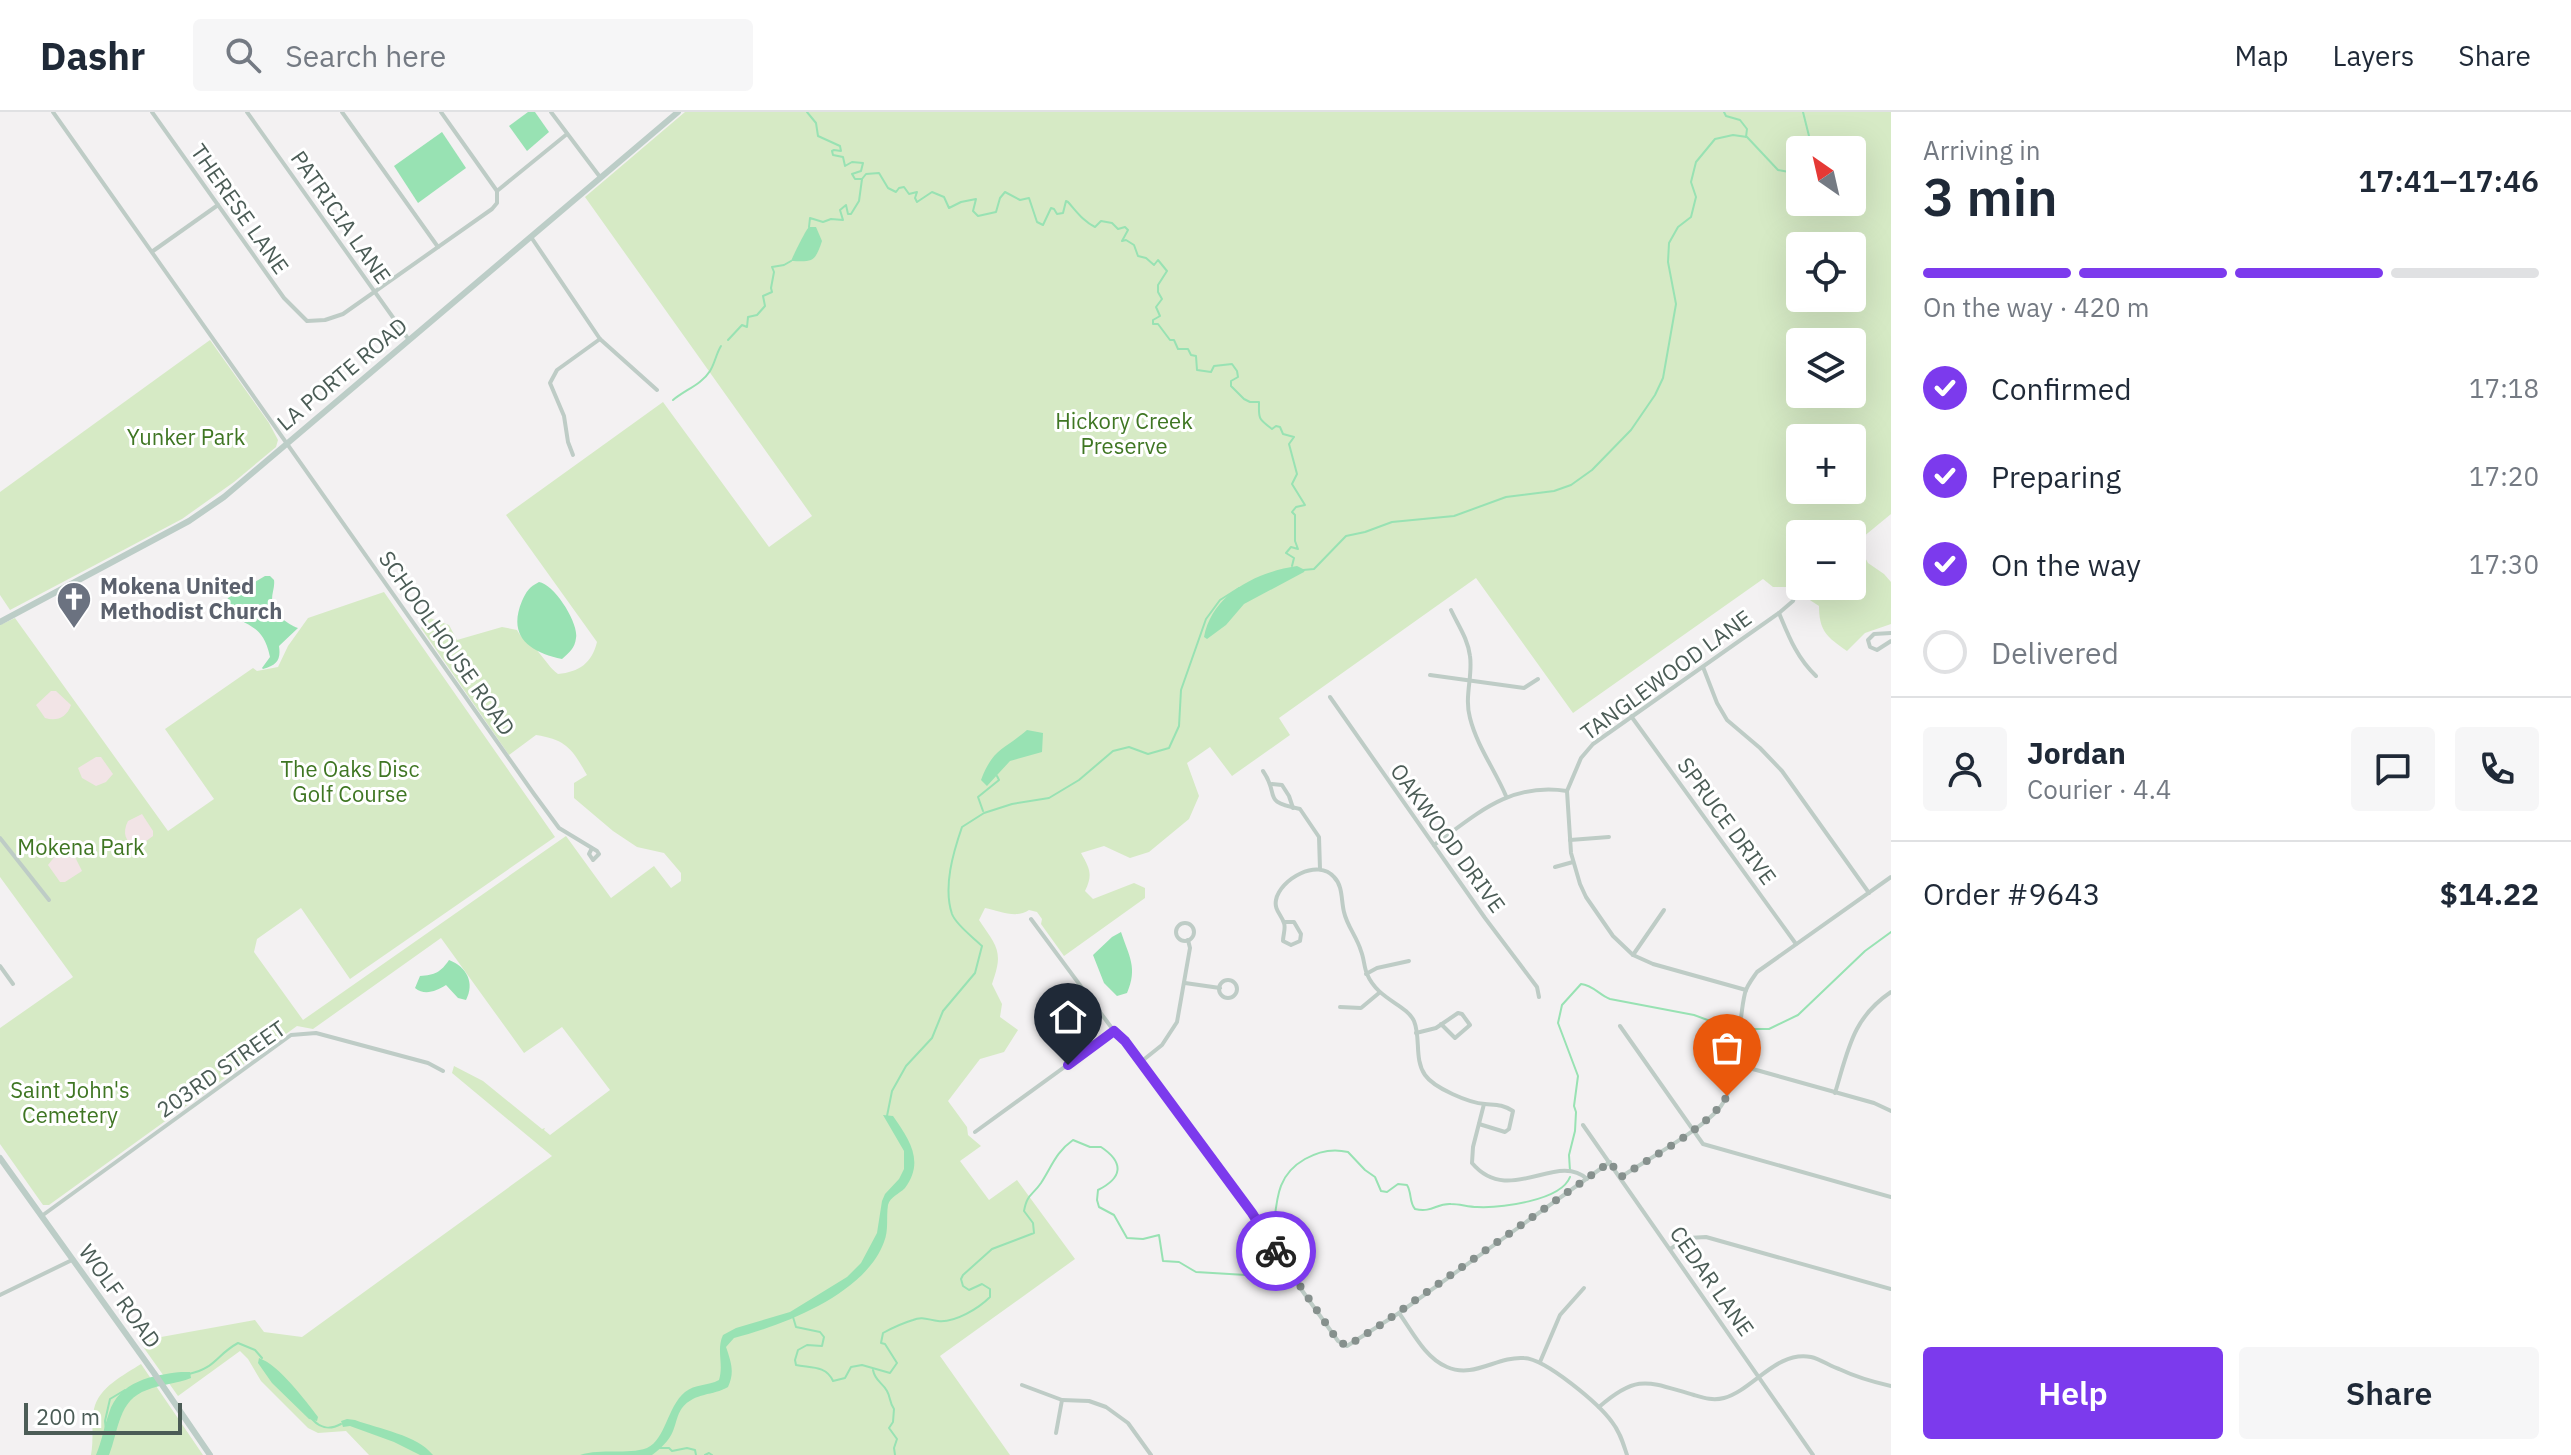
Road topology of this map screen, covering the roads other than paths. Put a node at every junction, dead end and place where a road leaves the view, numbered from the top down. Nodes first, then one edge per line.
1 (53, 112) edge
2 (152, 112) edge
3 (247, 112) edge
4 (342, 112) edge
5 (441, 112) edge
6 (551, 112) edge
7 (678, 112) edge
8 (567, 134) junction
9 (600, 177) junction
10 (497, 191) junction
11 (218, 205) junction
12 (531, 237) junction
13 (438, 247) junction
14 (153, 251) junction
15 (374, 292) junction
16 (600, 339) junction
17 (409, 340) junction
18 (657, 390) dead end
19 (287, 445) junction
20 (573, 455) dead end
21 (1793, 600) edge
22 (1451, 610) dead end
23 (1779, 613) junction
24 (0, 622) edge
25 (1891, 633) edge
26 (1891, 641) edge
27 (1703, 667) junction
28 (1430, 675) dead end
29 (1816, 676) dead end
30 (1538, 679) dead end
31 (1468, 680) junction
32 (1330, 697) dead end
33 (1631, 716) junction
34 (1263, 771) dead end
35 (1272, 784) junction
36 (1567, 791) junction
37 (1506, 796) junction
38 (1293, 808) junction
39 (1609, 837) dead end
40 (0, 838) edge
41 (1570, 840) junction
42 (1434, 845) junction
43 (592, 848) dead end
44 (1573, 862) junction
45 (1555, 867) dead end
46 (1320, 869) junction
47 (1891, 877) edge
48 (1869, 893) junction
49 (49, 900) dead end
50 (1664, 910) dead end
51 (1031, 919) dead end
52 (1284, 922) junction
53 (1188, 940) junction
54 (1796, 944) junction
55 (1633, 955) junction
56 (1409, 961) dead end
57 (0, 966) edge
58 (1366, 974) junction
59 (1185, 983) junction
60 (13, 984) dead end
61 (1220, 988) junction
62 (1746, 990) junction
63 (1891, 992) edge
64 (1379, 993) junction
65 (1539, 997) dead end
66 (1340, 1007) dead end
67 (1441, 1024) junction
68 (1620, 1026) dead end
69 (1114, 1031) junction
70 (1416, 1033) junction
71 (1142, 1061) junction
72 (1735, 1064) junction
73 (443, 1071) dead end
74 (1835, 1093) junction
75 (1484, 1104) junction
76 (1891, 1111) edge
77 (1479, 1124) junction
78 (1583, 1125) dead end
79 (1692, 1130) junction
80 (975, 1132) dead end
81 (0, 1158) edge
82 (1610, 1162) junction
83 (1621, 1177) junction
84 (1587, 1179) junction
85 (1891, 1197) edge
86 (41, 1216) junction
87 (1670, 1249) junction
88 (72, 1260) junction
89 (1584, 1288) dead end
90 (1891, 1289) edge
91 (0, 1295) edge
92 (1399, 1313) junction
93 (1540, 1362) junction
94 (1759, 1377) junction
95 (1022, 1385) dead end
96 (1891, 1386) edge
97 (1062, 1400) junction
98 (1599, 1407) junction
99 (1056, 1433) dead end
100 (210, 1455) edge
101 (1151, 1455) edge
102 (1627, 1455) edge
103 (1813, 1455) edge

1 - 14 street
2 - 11 street, THERESE LANE
3 - 15 street, PATRICIA LANE
4 - 13 street
5 - 10 street
6 - 8 street
7 - 9 street, LA PORTE ROAD
8 - 9 street
8 - 10 street
9 - 12 street, LA PORTE ROAD
10 - 13 street
11 - 14 street
11 - 15 street, THERESE LANE
12 - 16 street
12 - 17 street, LA PORTE ROAD
13 - 15 street
14 - 19 street, SCHOOLHOUSE ROAD
15 - 17 street, PATRICIA LANE
16 - 18 street
16 - 20 street
17 - 19 street, LA PORTE ROAD
19 - 24 street, LA PORTE ROAD
19 - 43 street, SCHOOLHOUSE ROAD
21 - 23 street, TANGLEWOOD LANE
22 - 31 street
23 - 27 street, TANGLEWOOD LANE
23 - 29 street
25 - 26 street
27 - 33 street, TANGLEWOOD LANE
27 - 48 street
28 - 31 street
30 - 31 street
31 - 37 street
32 - 42 street, OAKWOOD DRIVE
33 - 36 street, TANGLEWOOD LANE
33 - 54 street, SPRUCE DRIVE
34 - 35 street
35 - 38 street
35 - 38 street
36 - 37 street
36 - 41 street, TANGLEWOOD LANE
37 - 42 street
38 - 46 street
39 - 41 street
40 - 49 street
41 - 44 street, TANGLEWOOD LANE
42 - 65 street, OAKWOOD DRIVE
44 - 45 street
44 - 55 street, TANGLEWOOD LANE
46 - 52 street
46 - 58 street
47 - 48 street
48 - 54 street
50 - 55 street
51 - 69 street
52 - 52 street
53 - 53 street
53 - 59 street
54 - 62 street
55 - 62 street, TANGLEWOOD LANE
56 - 58 street
57 - 60 street
58 - 64 street
59 - 61 street
59 - 71 street
61 - 61 street
62 - 72 street
63 - 74 street
64 - 66 street
64 - 70 street
67 - 67 street
67 - 70 street
68 - 79 street
69 - 71 street
69 - 80 street
70 - 75 street
71 - 92 street
72 - 74 street
72 - 79 street
73 - 86 street, 203RD STREET
74 - 76 street
75 - 77 street
75 - 77 street
77 - 84 street
78 - 82 street, CEDAR LANE
79 - 83 street
79 - 85 street
81 - 86 street, WOLF ROAD
82 - 83 street, CEDAR LANE
82 - 84 street
83 - 87 street, CEDAR LANE
84 - 92 street
86 - 88 street, WOLF ROAD
87 - 90 street
87 - 94 street, CEDAR LANE
88 - 91 street
88 - 100 street, WOLF ROAD
89 - 93 street
92 - 93 street
93 - 98 street
94 - 96 street
94 - 98 street
94 - 103 street, CEDAR LANE
95 - 97 street
97 - 99 street
97 - 101 street
98 - 102 street

